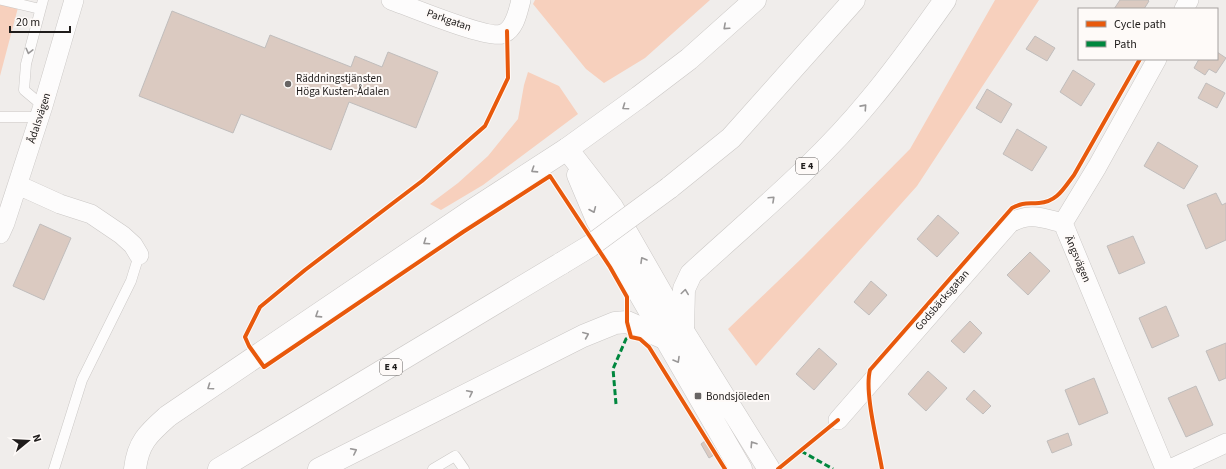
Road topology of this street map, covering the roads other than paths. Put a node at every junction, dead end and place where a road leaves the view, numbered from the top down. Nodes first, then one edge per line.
1 (2, 0) edge
2 (74, 0) edge
3 (391, 0) edge
4 (521, 0) edge
5 (755, 0) edge
6 (945, 0) edge
7 (41, 4) edge
8 (849, 5) edge
9 (1156, 60) edge
10 (41, 112) junction
11 (0, 117) edge
12 (567, 149) junction
13 (18, 185) junction
14 (1063, 223) junction
15 (0, 234) edge
16 (139, 255) joint
17 (673, 334) junction
18 (838, 420) dead end
19 (1226, 443) edge
20 (54, 469) edge
21 (135, 469) edge
22 (219, 469) edge
23 (319, 469) edge
24 (433, 469) edge
25 (464, 469) edge
26 (741, 469) edge
27 (769, 469) edge
28 (1164, 469) edge
29 (1170, 469) edge

1 - 7 lane
2 - 10 street, Ådalsvägen
3 - 4 street, Parkgatan
5 -> 12 main road
17 -> 6 main road, E 4
7 -> 10 lane
8 - 22 main road, E 4, bridge
9 - 14 street, Ängsvägen
10 - 11 lane
10 - 13 street, Ådalsvägen
12 - 17 main road
12 -> 21 main road
13 - 15 street, Ådalsvägen
13 - 16 street
14 - 18 street, Godsbäcksgatan
14 - 28 street, Ängsvägen
16 - 20 lane
23 -> 17 main road
17 -> 26 main road
27 -> 17 main road
19 - 29 street
24 - 25 lane

